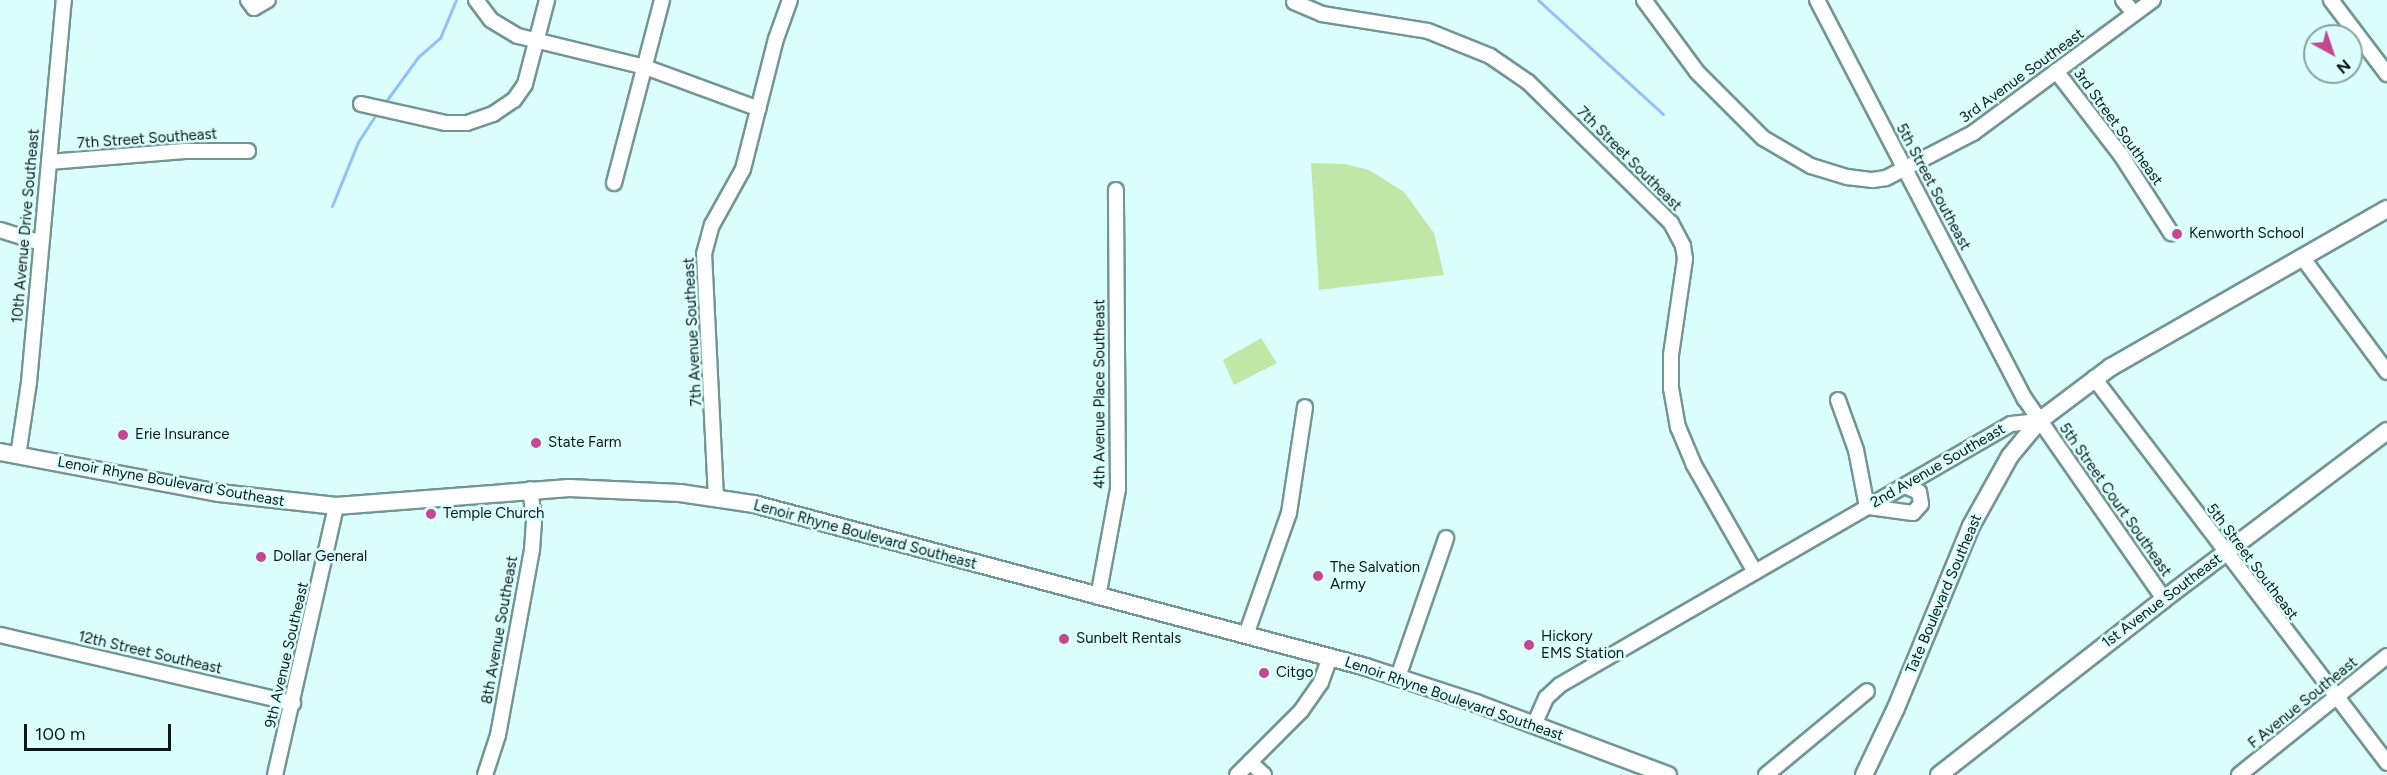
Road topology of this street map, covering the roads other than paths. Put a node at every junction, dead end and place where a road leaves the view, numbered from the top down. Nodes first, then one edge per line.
1 (64, 0) edge
2 (248, 0) edge
3 (268, 0) edge
4 (476, 0) edge
5 (547, 0) edge
6 (662, 0) edge
7 (790, 0) edge
8 (1644, 0) edge
9 (1817, 0) edge
10 (2123, 0) edge
11 (2153, 0) edge
12 (2331, 0) edge
13 (1294, 2) dead end
14 (2134, 13) junction
15 (534, 40) junction
16 (645, 67) junction
17 (2056, 70) junction
18 (2387, 74) edge
19 (361, 104) dead end
20 (759, 109) junction
21 (248, 151) dead end
22 (49, 162) junction
23 (1904, 169) junction
24 (614, 183) dead end
25 (1116, 190) dead end
26 (2387, 209) edge
27 (0, 230) edge
28 (2171, 233) dead end
29 (40, 243) junction
30 (2302, 257) junction
31 (2387, 372) edge
32 (2094, 378) junction
33 (1838, 400) dead end
34 (1305, 407) dead end
35 (2039, 421) junction
36 (2387, 431) edge
37 (0, 452) edge
38 (18, 456) junction
39 (1905, 486) junction
40 (530, 489) junction
41 (716, 498) junction
42 (336, 506) junction
43 (1867, 507) junction
44 (1446, 538) dead end
45 (2224, 553) junction
46 (1755, 572) junction
47 (1098, 597) junction
48 (2164, 599) junction
49 (0, 635) edge
50 (1246, 635) junction
51 (2387, 656) edge
52 (1330, 657) junction
53 (1398, 677) junction
54 (1867, 691) dead end
55 (2335, 697) junction
56 (292, 702) junction
57 (1534, 725) junction
58 (1250, 762) junction
59 (2387, 763) edge
60 (275, 775) edge
61 (485, 775) edge
62 (1237, 775) edge
63 (1264, 775) edge
64 (1668, 775) edge
65 (1766, 775) edge
66 (1864, 775) edge
67 (1939, 775) edge
68 (2240, 775) edge

1 - 22 street, 10th Avenue Drive Southeast
2 - 3 street
4 - 15 street
5 - 15 street
6 - 16 street
7 - 20 street, 7th Avenue Southeast
8 - 23 street, 3rd Avenue Southeast
9 - 23 street, 5th Street Southeast
10 - 14 street
11 - 14 street, 3rd Avenue Southeast
12 - 18 street
13 - 46 street, 7th Street Southeast
14 - 17 street, 3rd Avenue Southeast
15 - 16 street
15 - 19 street
16 - 20 street
16 - 24 street
17 - 23 street, 3rd Avenue Southeast
17 - 28 street, 3rd Street Southeast
20 - 41 street, 7th Avenue Southeast
21 - 22 street, 7th Street Southeast
22 - 29 street, 10th Avenue Drive Southeast
23 - 35 street, 5th Street Southeast
25 - 47 street, 4th Avenue Place Southeast
26 - 30 main road
27 - 29 street
29 - 38 street, 10th Avenue Drive Southeast
30 - 31 street
30 - 32 main road
32 - 35 main road
32 - 45 street, 5th Street Southeast
33 - 43 street
34 - 50 street
35 - 39 street, 2nd Avenue Southeast
35 - 48 street, 5th Street Court Southeast
35 - 66 main road, Tate Boulevard Southeast
36 - 45 main road, 1st Avenue Southeast
37 - 38 main road, Lenoir Rhyne Boulevard Southeast
38 - 42 main road, Lenoir Rhyne Boulevard Southeast
39 - 43 street, 2nd Avenue Southeast
39 - 43 street
40 - 41 main road, Lenoir Rhyne Boulevard Southeast
40 - 42 main road, Lenoir Rhyne Boulevard Southeast
40 - 61 street, 8th Avenue Southeast
41 - 47 main road, Lenoir Rhyne Boulevard Southeast
42 - 56 street, 9th Avenue Southeast
43 - 46 street, 2nd Avenue Southeast
44 - 53 street
45 - 48 main road, 1st Avenue Southeast
45 - 55 street, 5th Street Southeast
46 - 57 street, 2nd Avenue Southeast
47 - 50 main road, Lenoir Rhyne Boulevard Southeast
48 - 67 main road, 1st Avenue Southeast
49 - 56 street, 12th Street Southeast
50 - 52 main road, Lenoir Rhyne Boulevard Southeast
51 - 55 street, F Avenue Southeast
52 - 53 main road, Lenoir Rhyne Boulevard Southeast
52 - 58 street
53 - 57 main road, Lenoir Rhyne Boulevard Southeast
54 - 65 street
55 - 59 street, 5th Street Southeast
55 - 68 street, F Avenue Southeast
56 - 60 street, 9th Avenue Southeast
57 - 64 main road, Lenoir Rhyne Boulevard Southeast
58 - 62 street
58 - 63 street

